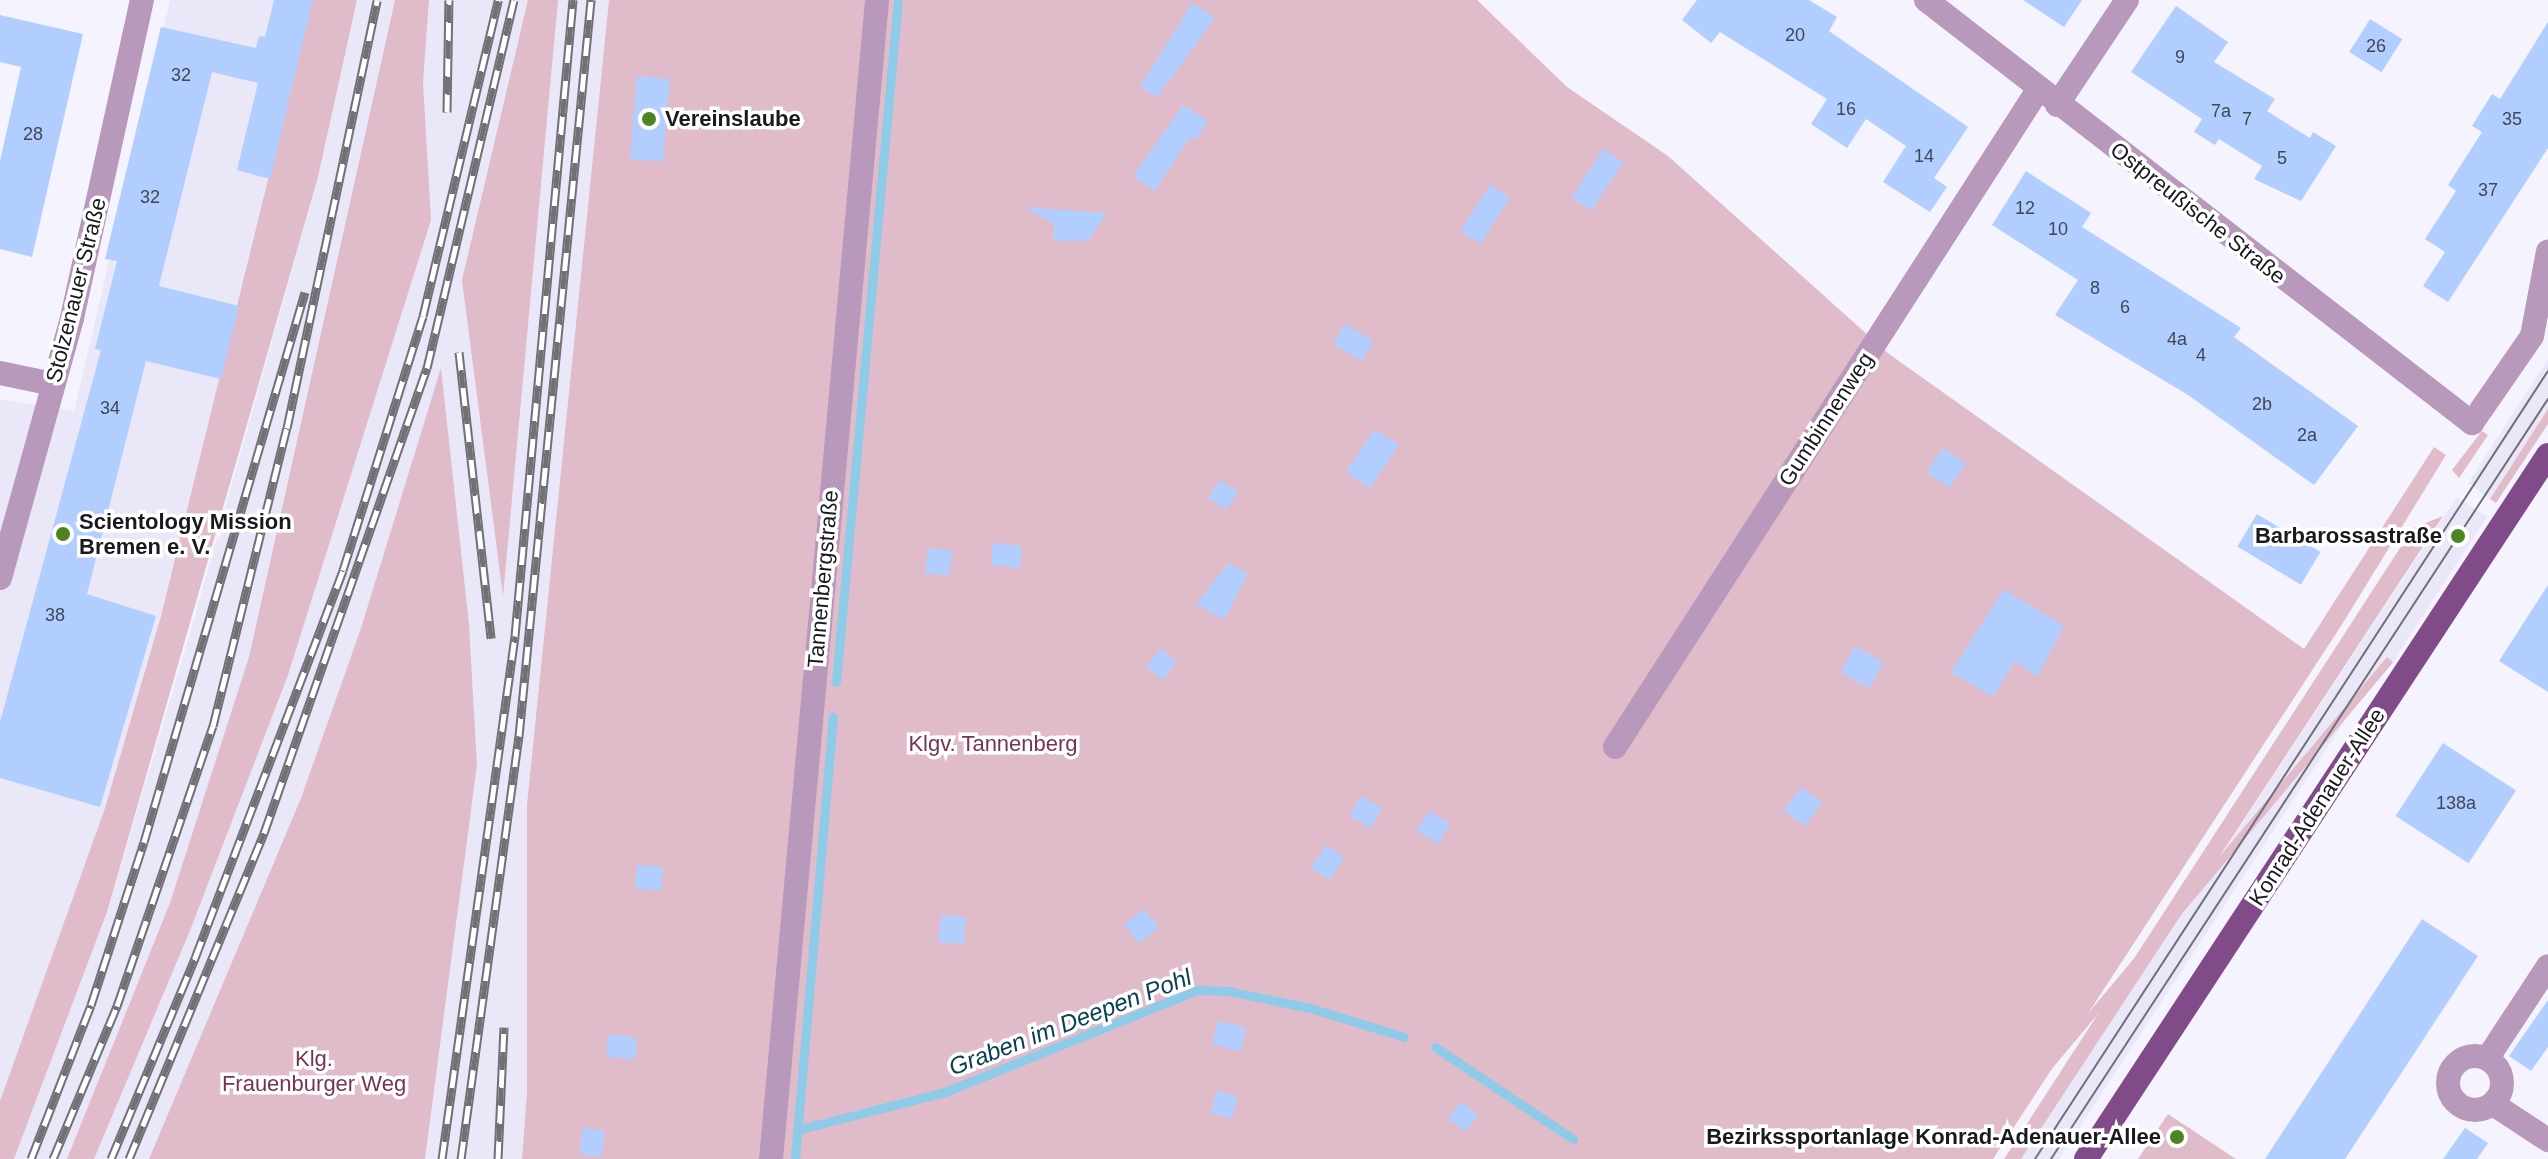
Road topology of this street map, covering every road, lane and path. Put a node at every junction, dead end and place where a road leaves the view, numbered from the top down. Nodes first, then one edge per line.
1 (877, 0) edge
2 (1926, 0) edge
3 (2127, 0) edge
4 (138, 1) edge
5 (2048, 97) junction
6 (2548, 251) edge
7 (0, 373) edge
8 (53, 384) junction
9 (2544, 471) edge
10 (0, 578) edge
11 (1615, 747) dead end
12 (2548, 966) edge
13 (2487, 1059) junction
14 (2493, 1104) junction
15 (2548, 1140) edge
16 (771, 1159) edge
17 (2086, 1159) edge

1 - 16 street, Tannenbergstraße
2 - 5 street, Ostpreußische Straße
3 - 5 street, Gumbinnenweg
4 - 8 street, Stolzenauer Straße
5 - 6 street, Ostpreußische Straße
5 - 11 street, Gumbinnenweg
7 - 8 street
8 - 10 street, Stolzenauer Straße
9 - 17 main road, Konrad-Adenauer-Allee
12 - 13 street
13 - 14 street
13 - 14 street
14 - 15 street

